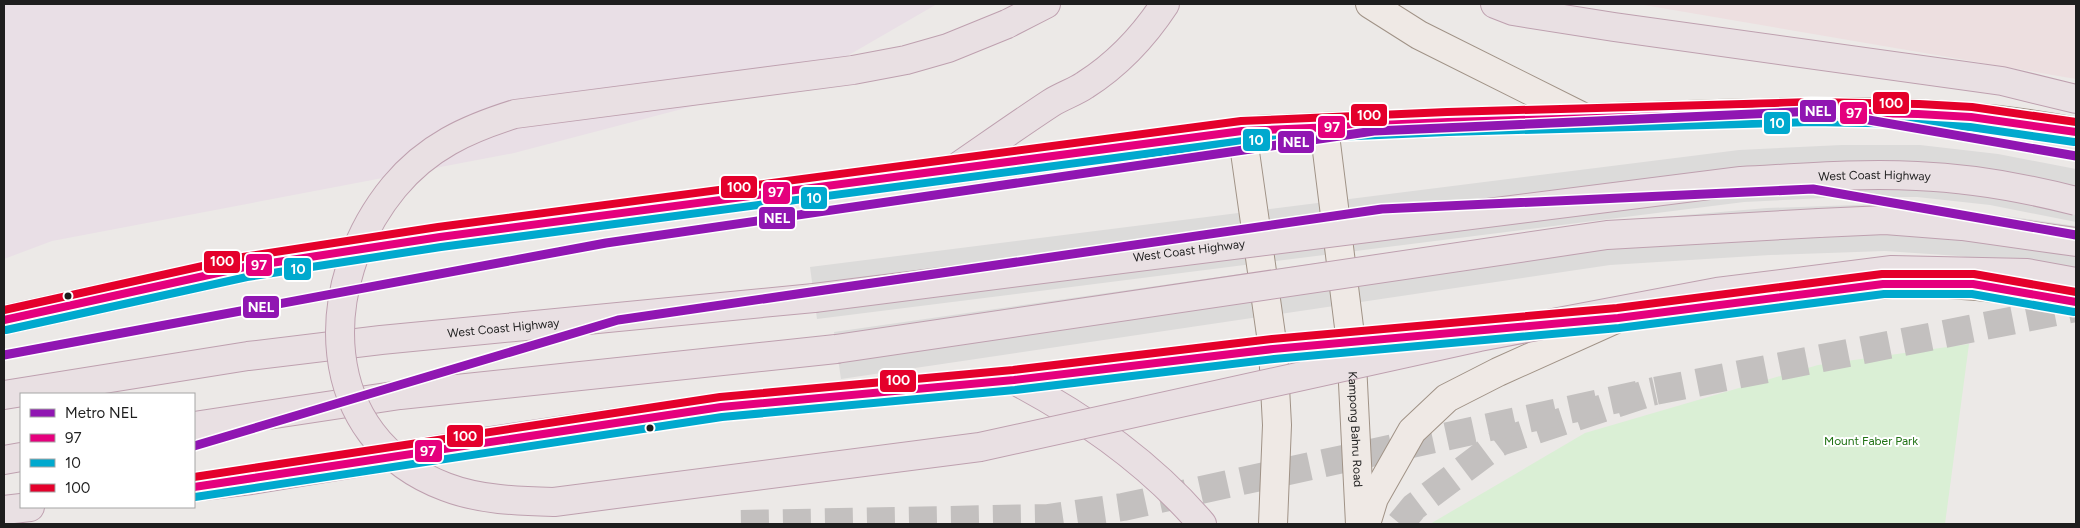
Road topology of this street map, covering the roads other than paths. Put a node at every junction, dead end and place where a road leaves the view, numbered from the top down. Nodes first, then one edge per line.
1 (1046, 4) edge
2 (1165, 4) edge
3 (1370, 4) edge
4 (1495, 4) edge
5 (2076, 99) edge
6 (1584, 118) junction
7 (1324, 126) junction
8 (1242, 131) junction
9 (2076, 132) edge
10 (952, 171) junction
11 (2076, 201) edge
12 (2076, 242) edge
13 (2076, 282) edge
14 (2076, 302) edge
15 (1618, 318) junction
16 (4, 320) edge
17 (1350, 343) junction
18 (1274, 349) junction
19 (1014, 380) junction
20 (4, 395) edge
21 (195, 426) edge
22 (20, 457) edge
23 (4, 460) edge
24 (195, 487) edge
25 (21, 508) edge
26 (4, 510) edge
27 (1202, 524) edge
28 (1273, 524) edge
29 (1360, 524) edge
30 (1366, 524) edge

1 - 13 highway, bridge
2 - 10 highway
3 - 6 main road
4 - 5 highway
6 - 7 main road
6 - 9 main road
7 - 8 main road
7 - 17 main road, Kampong Bahru Road
8 - 10 highway
8 - 18 main road
10 - 16 highway
11 - 20 highway, West Coast Highway, bridge
12 - 21 highway, bridge
14 - 15 main road
15 - 17 main road
15 - 30 main road
17 - 18 main road
17 - 29 main road, Kampong Bahru Road
18 - 19 highway
18 - 28 main road
19 - 24 highway
19 - 27 highway
22 - 23 highway
25 - 26 highway

